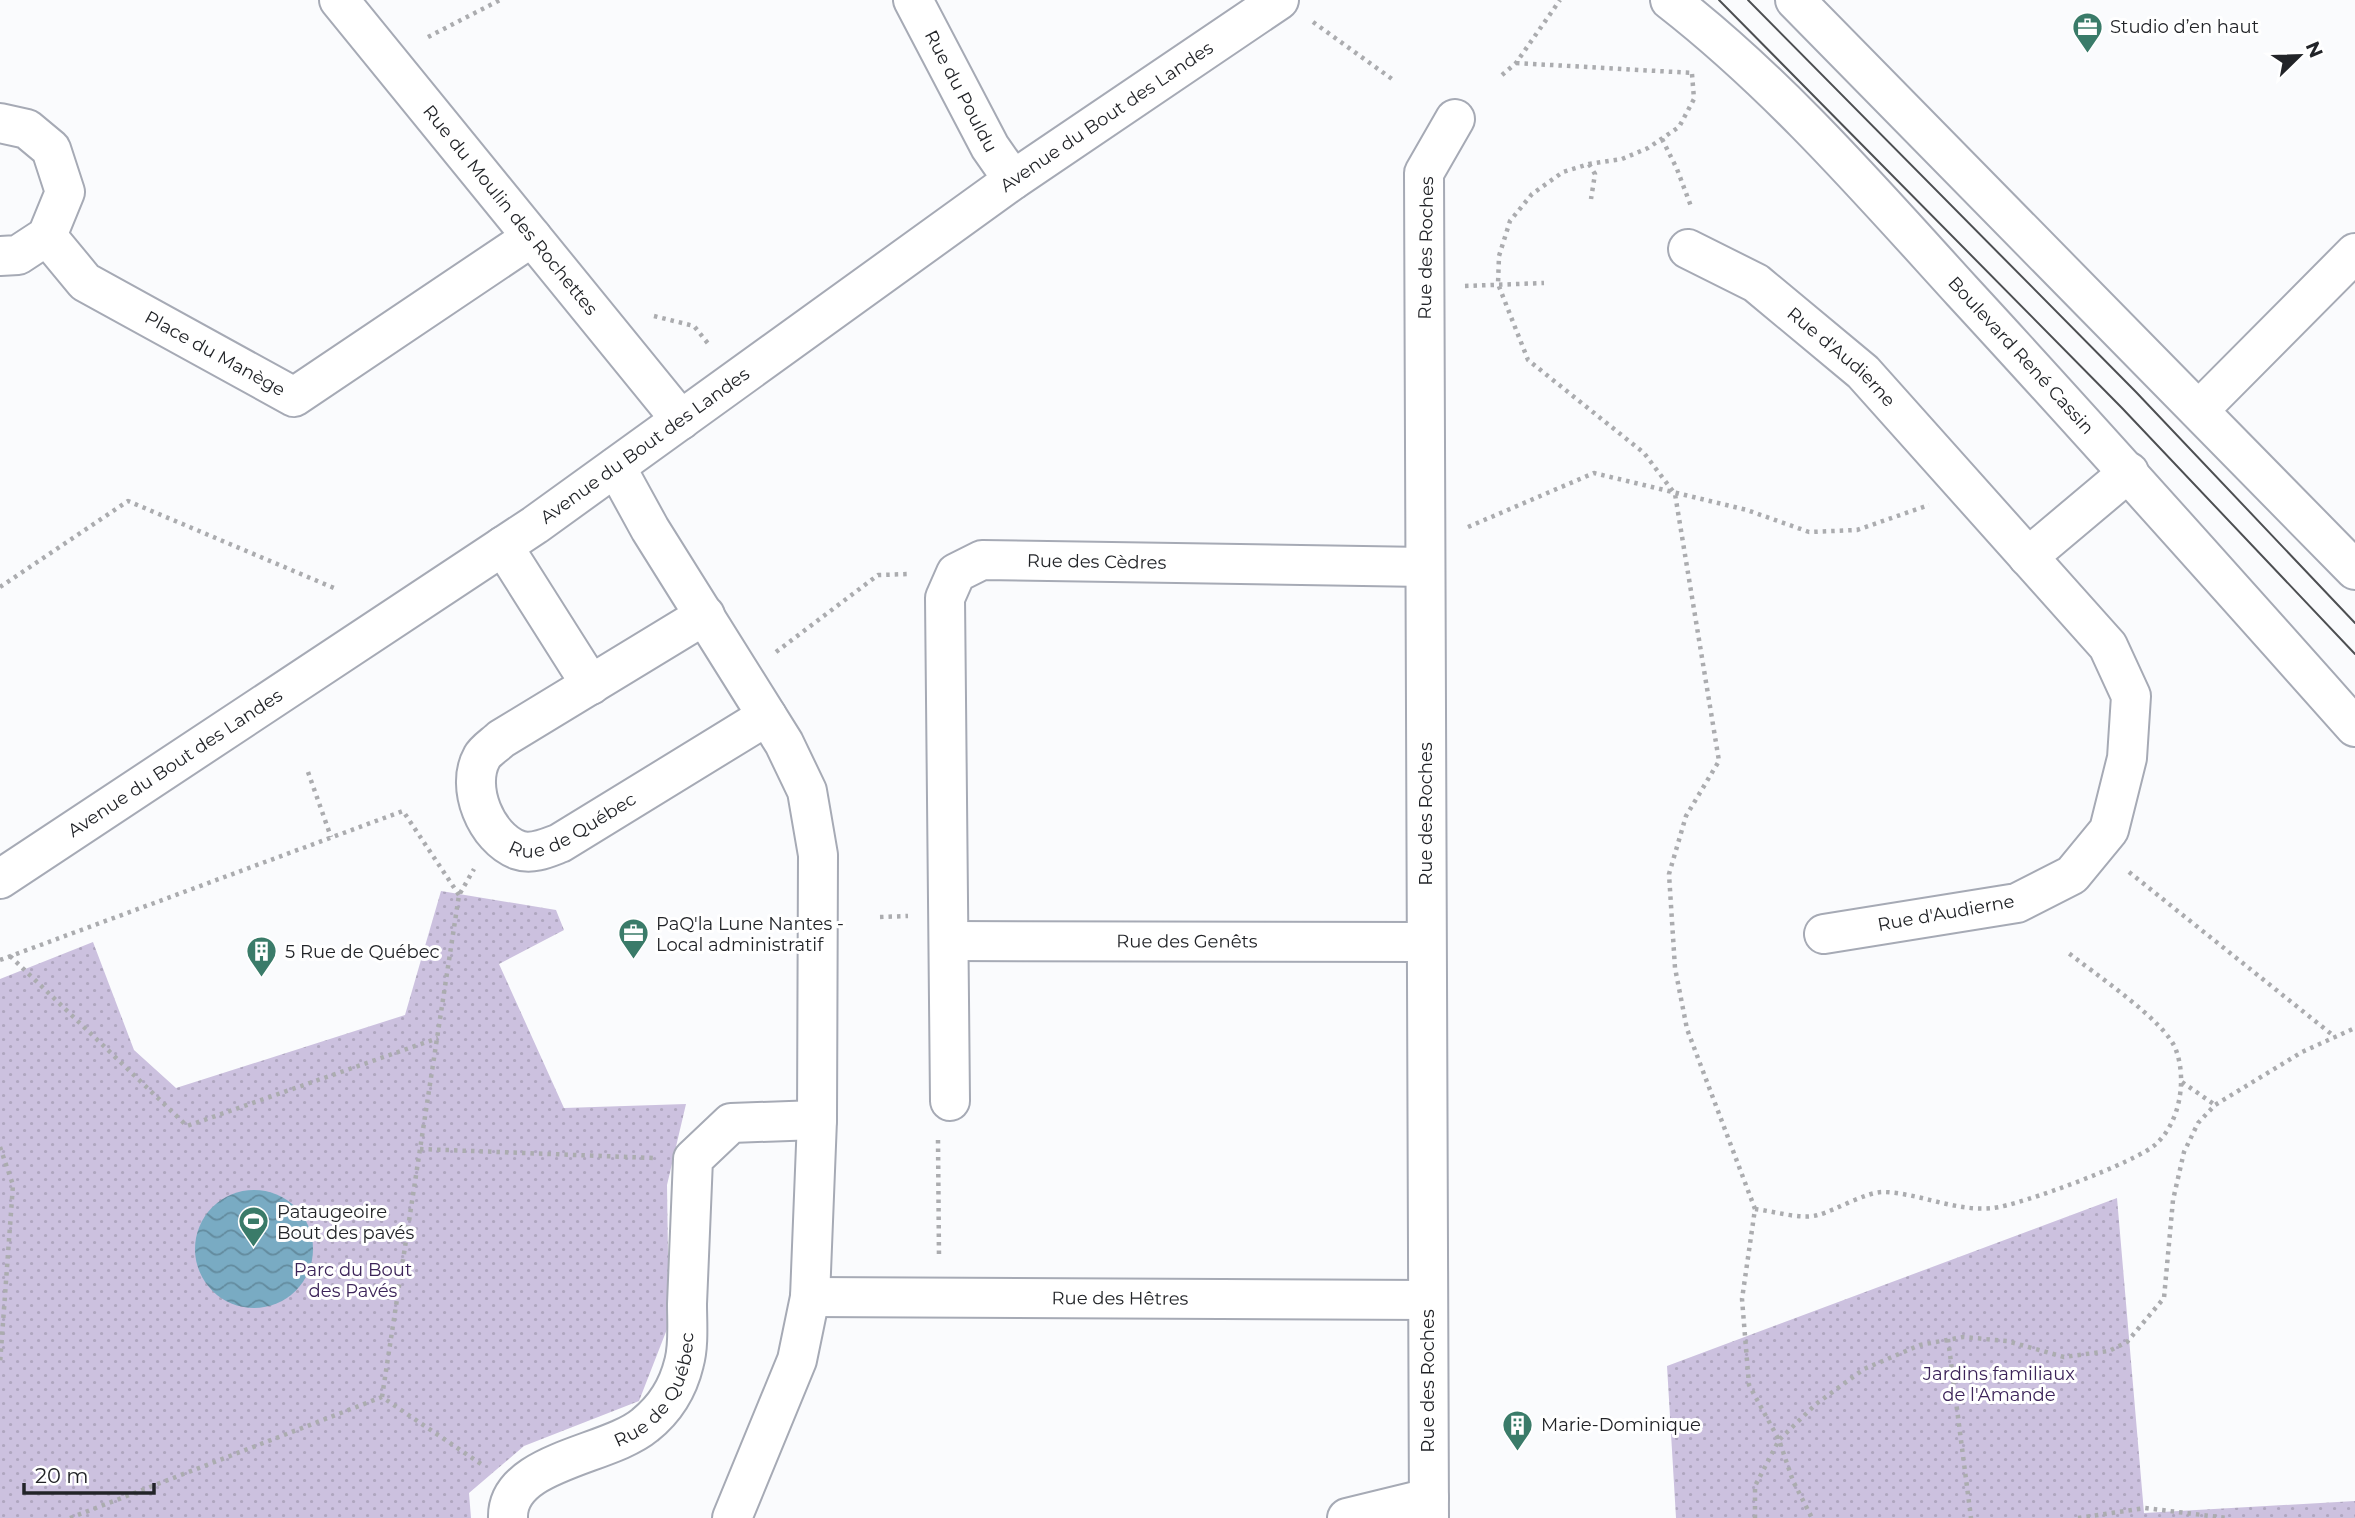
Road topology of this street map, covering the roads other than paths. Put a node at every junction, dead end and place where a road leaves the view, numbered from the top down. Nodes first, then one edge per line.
1 (339, 0) edge
2 (913, 0) edge
3 (1670, 0) edge
4 (1795, 0) edge
5 (1292, 8) edge
6 (1455, 119) dead end
7 (0, 123) edge
8 (1013, 180) junction
9 (47, 236) junction
10 (532, 237) junction
11 (1694, 252) road end
12 (2355, 253) edge
13 (0, 256) edge
14 (2199, 410) junction
15 (681, 420) junction
16 (616, 467) junction
17 (2129, 472) junction
18 (503, 546) junction
19 (2028, 557) junction
20 (1425, 567) junction
21 (2355, 570) edge
22 (705, 615) junction
23 (591, 685) junction
24 (768, 716) junction
25 (2355, 727) edge
26 (0, 879) edge
27 (1824, 934) dead end
28 (949, 942) junction
29 (1426, 942) junction
30 (950, 1101) road end
31 (817, 1120) junction
32 (810, 1297) junction
33 (1428, 1300) junction
34 (512, 1503) edge
35 (1429, 1508) edge
36 (732, 1518) edge
37 (1347, 1518) edge

1 - 10 street, Rue du Moulin des Rochettes
2 - 8 street, Rue du Pouldu
3 - 17 street, Boulevard René Cassin
4 - 14 street
5 - 8 street, Avenue du Bout des Landes
6 - 20 street, Rue des Roches
7 - 9 street
8 - 15 street, Avenue du Bout des Landes
9 - 10 street, Place du Manège
9 - 13 street
10 - 15 street, Rue du Moulin des Rochettes
11 - 19 street, Rue d'Audierne
12 - 14 street
14 - 21 street
15 - 16 street, Avenue du Bout des Landes
16 - 18 street, Avenue du Bout des Landes
16 - 22 street
17 - 19 street
17 - 25 street, Boulevard René Cassin
18 - 23 street
18 - 26 street, Avenue du Bout des Landes
19 - 27 street, Rue d'Audierne
20 - 28 street, Rue des Cèdres
20 - 29 street, Rue des Roches
22 - 23 street, Rue de Québec
22 - 24 street
23 - 24 street, Rue de Québec
24 - 31 street
28 - 29 street, Rue des Genêts
28 - 30 street
29 - 33 street, Rue des Roches
31 - 32 street
31 - 34 street, Rue de Québec
32 - 33 street, Rue des Hêtres
32 - 36 street
33 - 35 street, Rue des Roches
35 - 37 street

